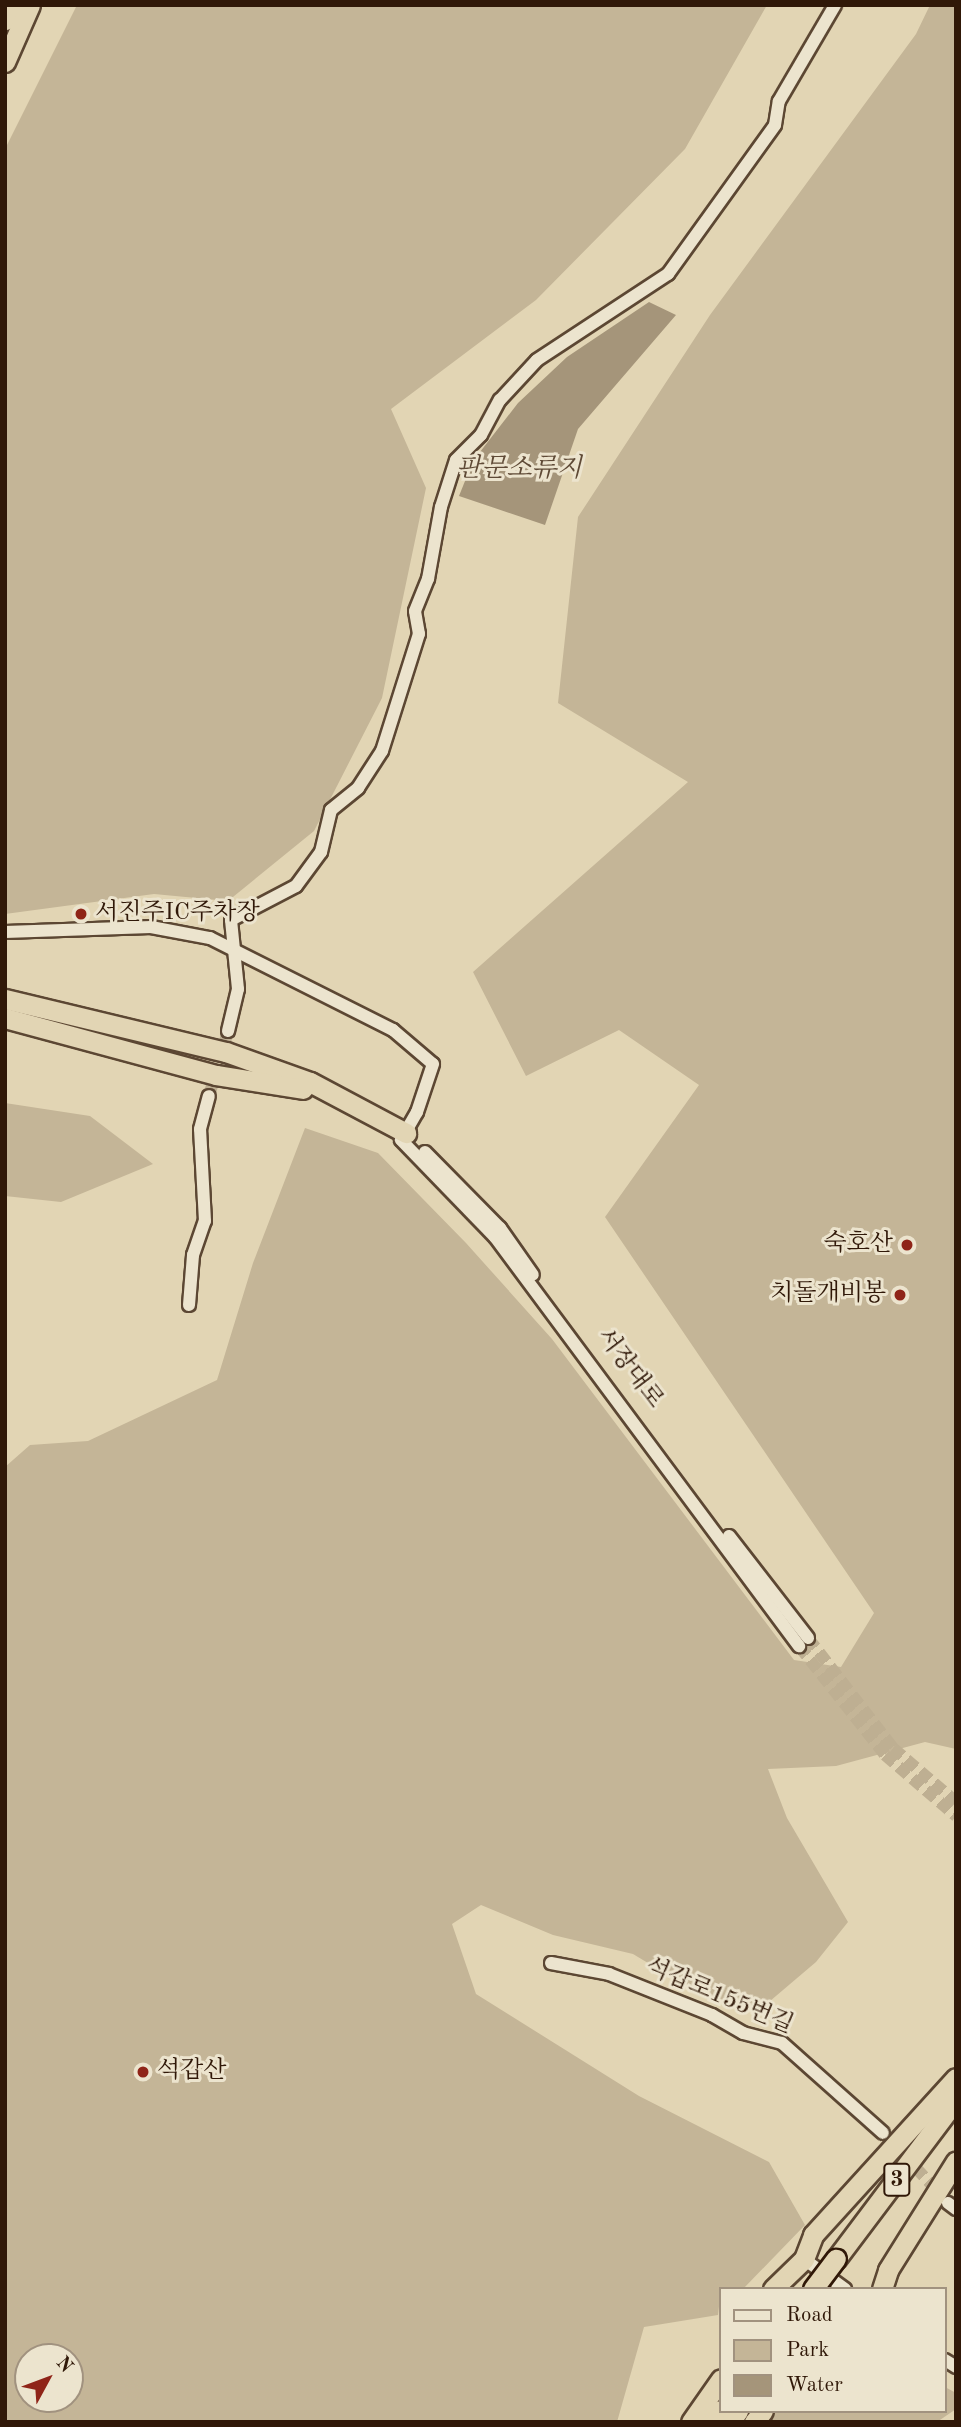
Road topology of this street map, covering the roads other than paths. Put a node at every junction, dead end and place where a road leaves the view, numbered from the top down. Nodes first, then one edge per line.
1 (12, 5) edge
2 (30, 5) edge
3 (835, 5) edge
4 (5, 20) edge
5 (5, 62) edge
6 (5, 932) edge
7 (236, 949) junction
8 (5, 999) edge
9 (5, 1017) edge
10 (228, 1031) tunnel mouth
11 (209, 1096) tunnel mouth
12 (403, 1136) junction
13 (189, 1305) dead end
14 (803, 1642) tunnel mouth
15 (551, 1963) dead end
16 (956, 2078) edge
17 (956, 2100) edge
18 (956, 2122) edge
19 (883, 2133) tunnel mouth
20 (956, 2161) edge
21 (804, 2259) junction
22 (841, 2262) junction
23 (775, 2287) edge
24 (815, 2287) edge
25 (831, 2287) edge
26 (842, 2287) edge
27 (883, 2287) edge
28 (720, 2380) edge
29 (691, 2422) edge

1 - 4 highway
2 - 5 highway
3 - 7 street
6 - 7 street
7 - 10 street
7 - 12 street
8 - 12 highway
9 - 12 highway
11 - 13 street
12 - 14 street, 서장대로
15 - 19 street, 석갑로155번길
16 - 21 highway
17 - 22 highway, 3
18 - 22 highway, 3
20 - 27 highway
21 - 23 highway
21 - 26 street
22 - 24 highway, 3, bridge
22 - 25 highway, 3
28 - 29 highway

